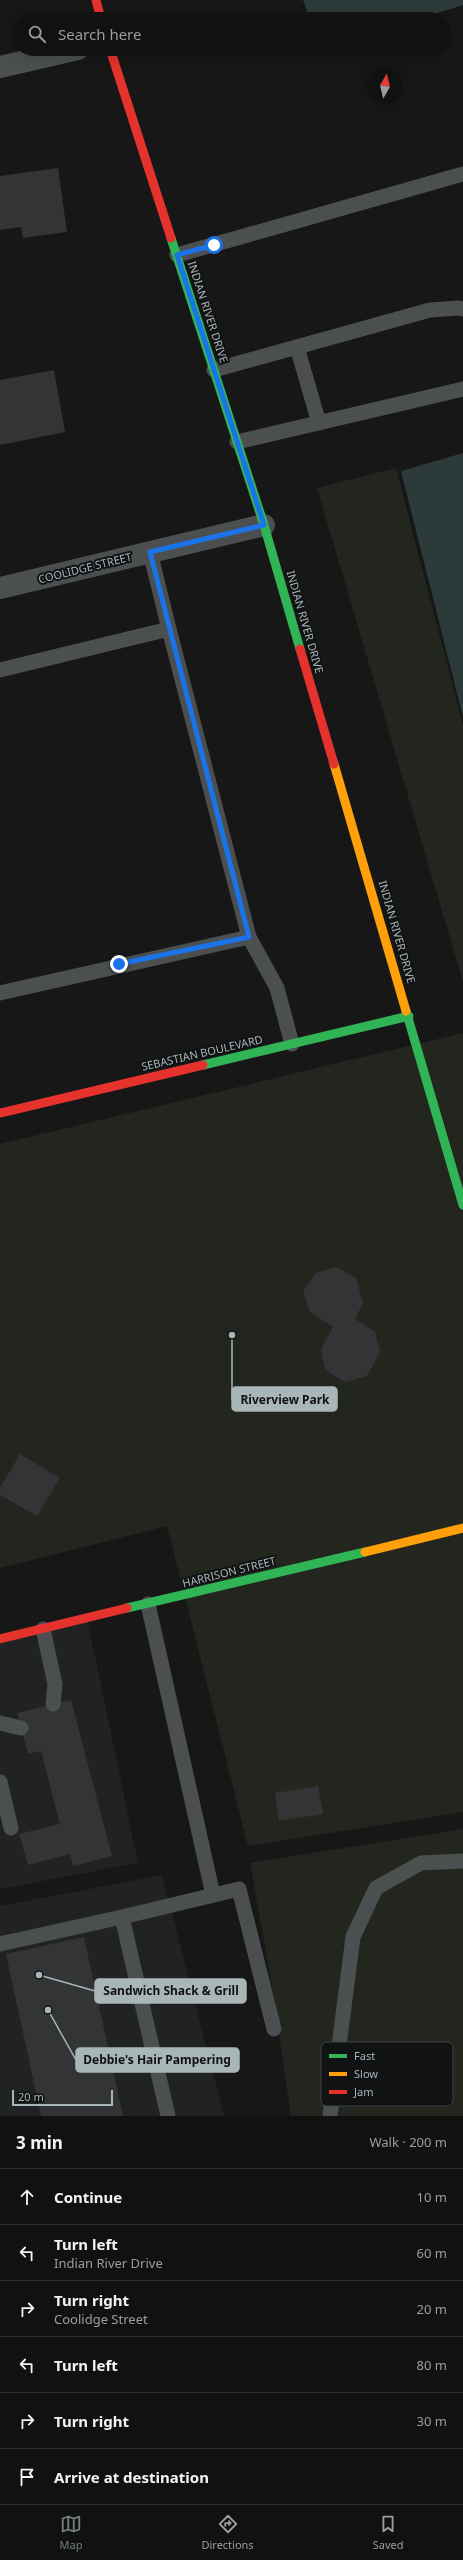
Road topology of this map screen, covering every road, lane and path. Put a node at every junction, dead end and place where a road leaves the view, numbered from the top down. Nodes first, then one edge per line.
1 (96, 0) edge
2 (99, 12) edge
3 (48, 56) edge
4 (112, 56) edge
5 (0, 67) edge
6 (463, 174) edge
7 (177, 255) junction
8 (463, 309) edge
9 (297, 347) junction
10 (214, 370) junction
11 (463, 389) edge
12 (319, 423) junction
13 (237, 442) junction
14 (264, 525) junction
15 (150, 552) junction
16 (0, 588) edge
17 (168, 629) junction
18 (0, 670) edge
19 (249, 937) junction
20 (0, 993) edge
21 (409, 1016) junction
22 (292, 1044) junction
23 (0, 1113) edge
24 (463, 1205) edge
25 (463, 1528) edge
26 (148, 1604) junction
27 (43, 1629) junction
28 (0, 1639) edge
29 (53, 1704) dead end
30 (0, 1724) edge
31 (21, 1728) dead end
32 (0, 1782) edge
33 (11, 1828) dead end
34 (463, 1861) edge
35 (213, 1895) junction
36 (122, 1917) junction
37 (0, 1944) edge
38 (274, 2030) dead end
39 (340, 2042) edge
40 (331, 2106) edge
41 (168, 2116) edge
42 (330, 2116) edge

1 - 2 street
3 - 5 street
4 - 7 street, INDIAN RIVER DRIVE
6 - 7 lane
7 - 10 street, INDIAN RIVER DRIVE
8 - 9 lane
9 - 10 lane
9 - 12 lane
10 - 13 street, INDIAN RIVER DRIVE
11 - 12 lane
12 - 13 lane
13 - 14 street, INDIAN RIVER DRIVE
14 - 15 street, COOLIDGE STREET
14 - 21 street, INDIAN RIVER DRIVE
15 - 16 street, COOLIDGE STREET
15 - 17 lane
17 - 18 lane
17 - 19 lane
19 - 20 lane
19 - 22 lane
21 - 22 street, SEBASTIAN BOULEVARD
21 - 24 street, INDIAN RIVER DRIVE
22 - 23 street, SEBASTIAN BOULEVARD
25 - 26 street, HARRISON STREET
26 - 27 street, HARRISON STREET
26 - 35 lane
27 - 28 street, HARRISON STREET
27 - 29 lane
30 - 31 lane
32 - 33 lane
34 - 39 lane
35 - 36 lane
35 - 38 lane
36 - 37 lane
36 - 41 lane
40 - 42 lane

